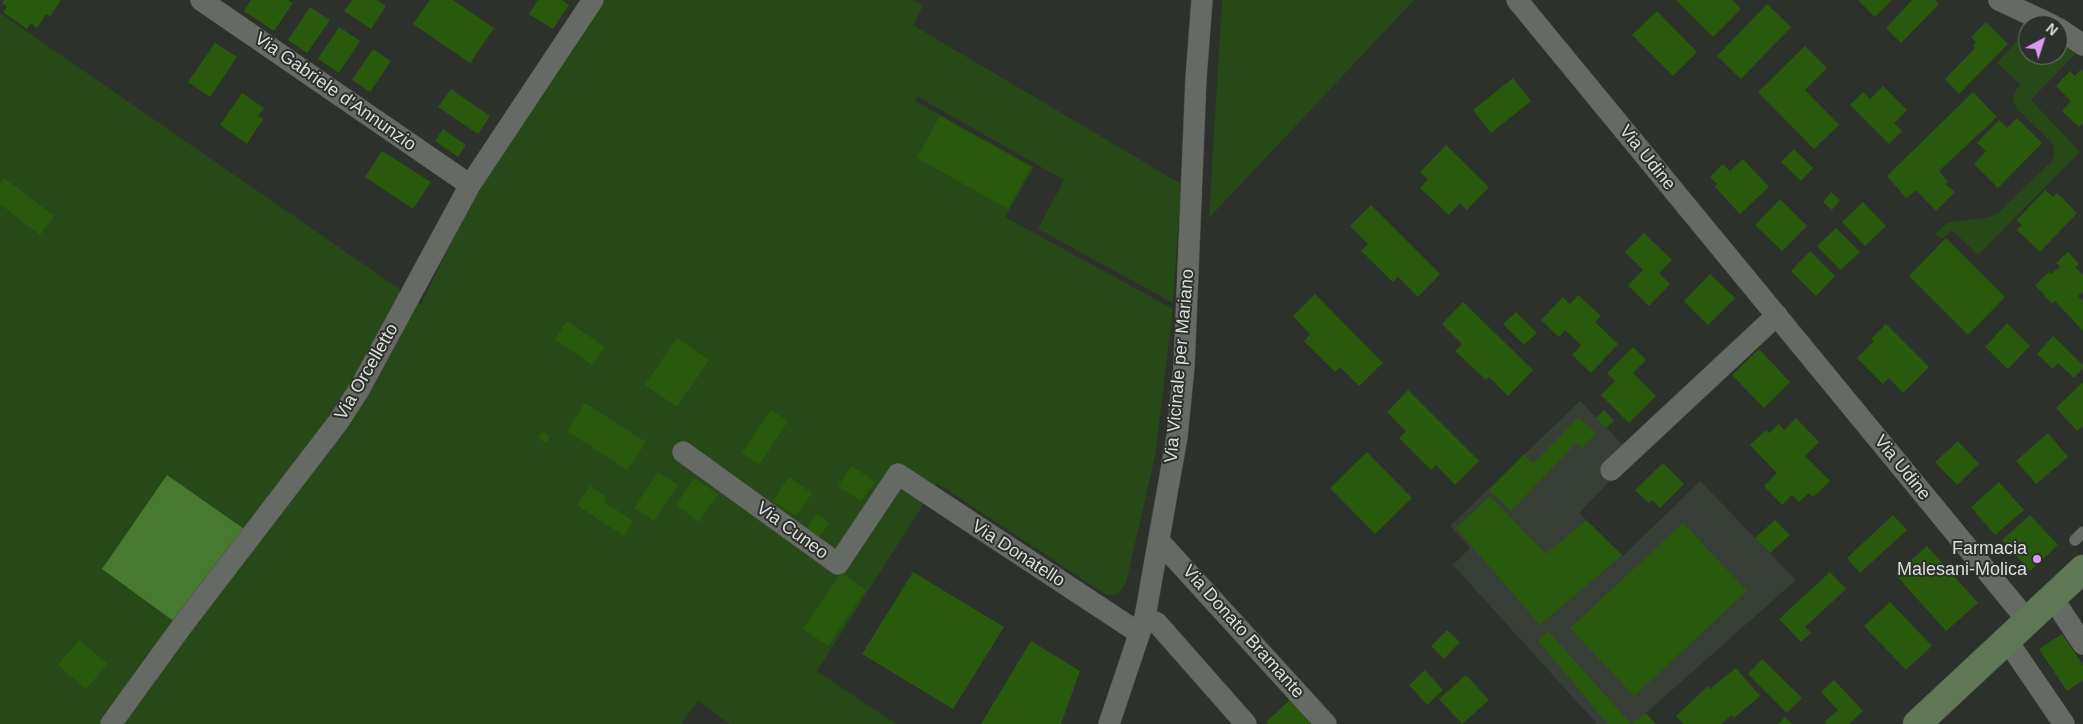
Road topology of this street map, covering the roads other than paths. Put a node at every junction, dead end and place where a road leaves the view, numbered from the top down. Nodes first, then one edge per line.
1 (202, 0) edge
2 (593, 0) edge
3 (1202, 0) edge
4 (1517, 0) edge
5 (1999, 0) edge
6 (2031, 15) edge
7 (2068, 34) edge
8 (2083, 44) edge
9 (470, 185) junction
10 (1777, 315) junction
11 (683, 452) dead end
12 (1611, 470) dead end
13 (898, 474) joint
14 (1160, 541) junction
15 (2083, 569) edge
16 (2052, 597) junction
17 (2027, 620) junction
18 (1142, 625) junction
19 (2006, 639) junction
20 (2083, 644) edge
21 (111, 724) edge
22 (1109, 724) edge
23 (1246, 724) edge
24 (1326, 724) edge
25 (1917, 724) edge
26 (2064, 724) edge

1 - 9 street, Via Gabriele d'Annunzio
2 - 9 street, Via Orcelletto
3 - 14 street, Via Vicinale per Mariano
4 - 10 street, Via Udine
5 - 6 street
7 - 8 street
9 - 21 street, Via Orcelletto
10 - 12 street
10 - 17 street, Via Udine
11 - 13 street, Via Cuneo
13 - 18 street, Via Donatello
14 - 18 street, Via Vicinale per Mariano
14 - 24 street, Via Donato Bramante
15 - 16 main road
16 - 17 main road
16 - 20 street
17 - 19 main road
18 - 22 street, Via Vicinale per Mariano
18 - 23 street, Via Donatello
19 - 25 main road
19 - 26 street

